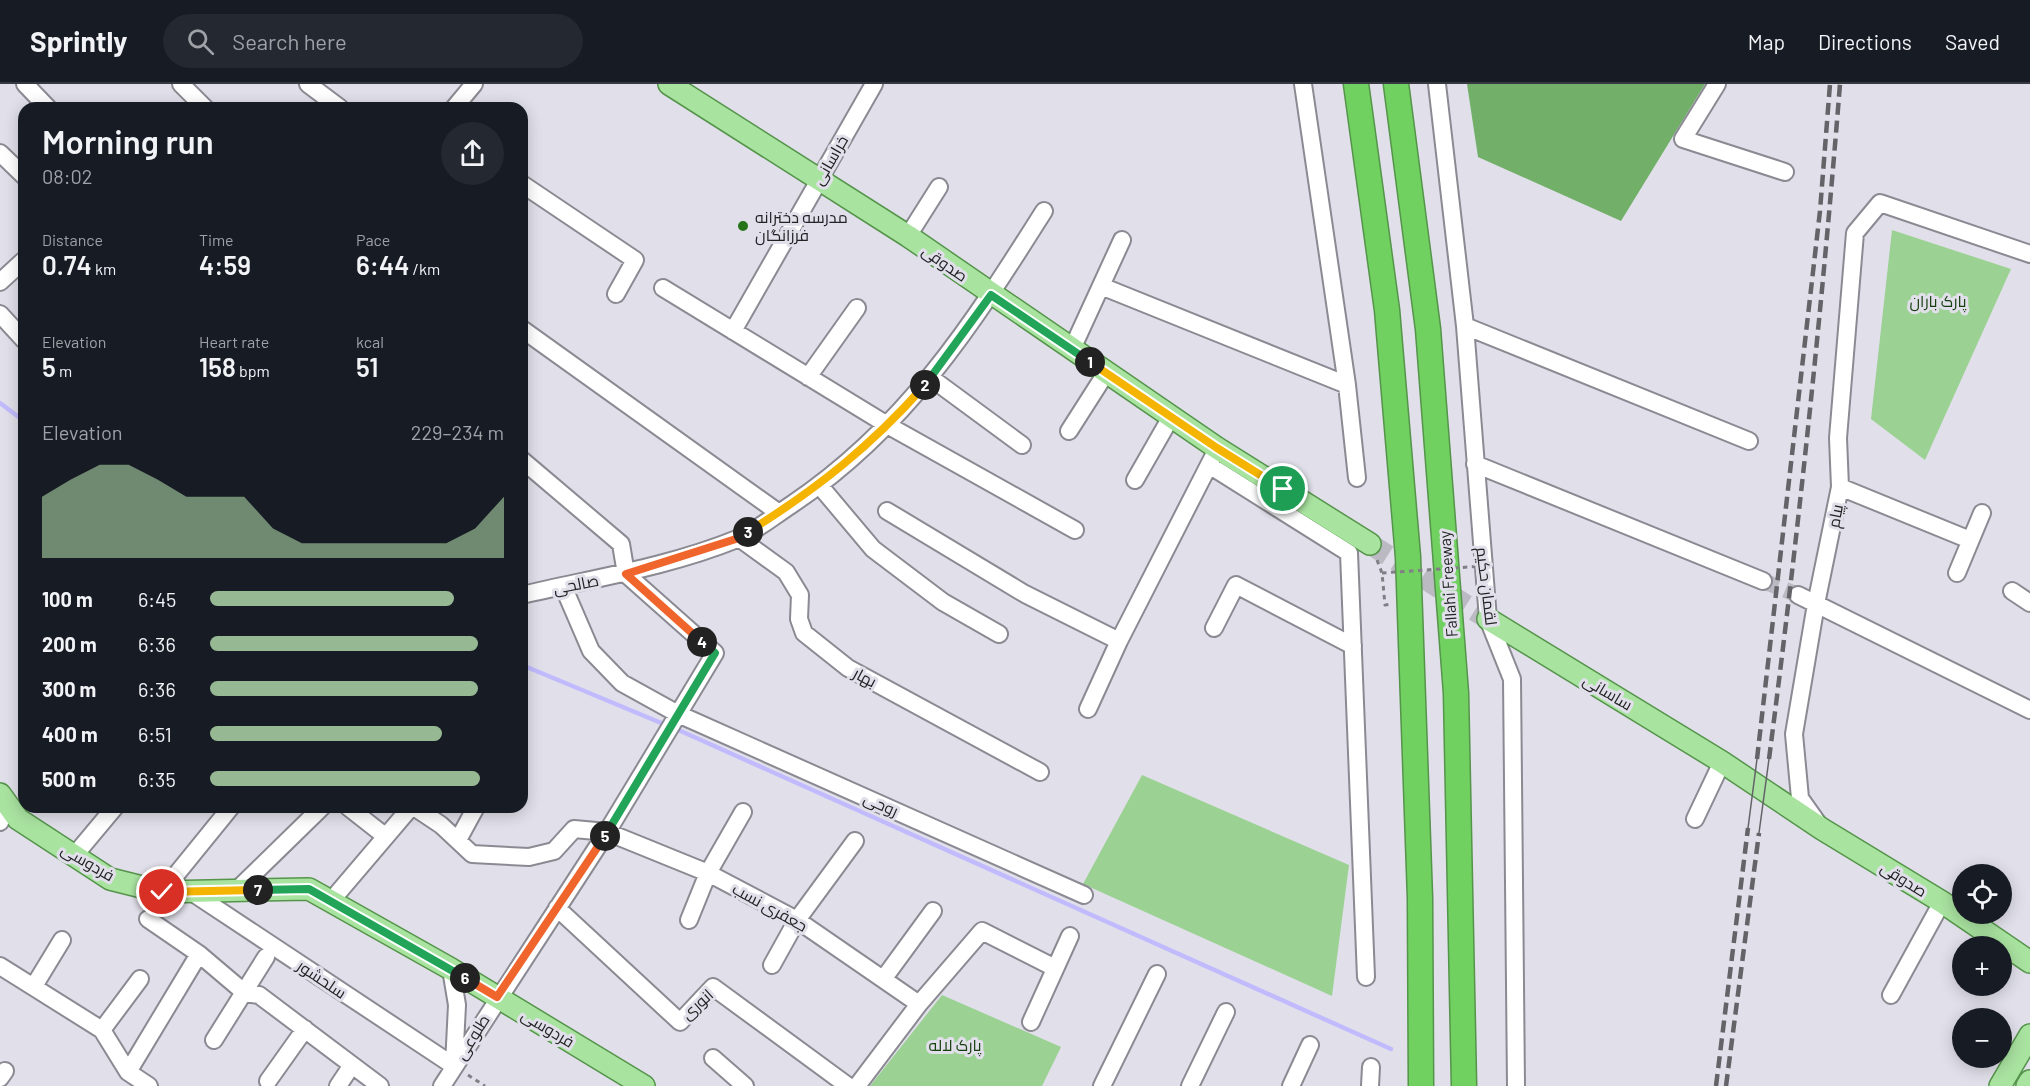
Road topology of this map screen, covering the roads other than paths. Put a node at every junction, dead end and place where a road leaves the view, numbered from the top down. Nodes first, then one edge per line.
1 (25, 84) edge
2 (308, 84) edge
3 (474, 84) edge
4 (669, 84) edge
5 (874, 84) edge
6 (1303, 84) edge
7 (1356, 84) edge
8 (1396, 84) edge
9 (1437, 84) edge
10 (1717, 84) edge
11 (186, 86) edge
12 (42, 102) edge
13 (200, 102) edge
14 (332, 102) edge
15 (459, 102) edge
16 (0, 153) edge
17 (18, 166) edge
18 (1785, 172) dead end
19 (819, 178) junction
20 (939, 187) dead end
21 (528, 188) edge
22 (1044, 211) dead end
23 (908, 236) junction
24 (1122, 240) dead end
25 (2030, 254) edge
26 (18, 266) edge
27 (0, 282) edge
28 (1101, 286) junction
29 (663, 288) dead end
30 (616, 294) dead end
31 (991, 295) junction
32 (857, 308) dead end
33 (0, 314) edge
34 (1466, 326) junction
35 (733, 331) junction
36 (528, 333) edge
37 (18, 334) edge
38 (1072, 350) junction
39 (1106, 373) junction
40 (808, 377) junction
41 (931, 378) junction
42 (1347, 385) junction
43 (1171, 417) junction
44 (889, 426) junction
45 (1069, 431) dead end
46 (1749, 441) dead end
47 (1022, 445) dead end
48 (1213, 457) junction
49 (1475, 464) junction
50 (528, 465) edge
51 (1357, 478) dead end
52 (1135, 480) dead end
53 (820, 486) junction
54 (1840, 487) junction
55 (887, 511) dead end
56 (778, 513) junction
57 (1982, 513) dead end
58 (1075, 530) dead end
59 (739, 538) junction
60 (1970, 540) junction
61 (1370, 544) tunnel mouth
62 (1957, 573) dead end
63 (626, 574) junction
64 (1762, 581) tunnel mouth
65 (563, 586) junction
66 (2012, 591) dead end
67 (528, 594) edge
68 (1798, 595) tunnel mouth
69 (2030, 603) edge
70 (1816, 604) junction
71 (1488, 619) junction
72 (1214, 628) dead end
73 (999, 634) dead end
74 (1119, 642) junction
75 (1353, 646) junction
76 (1088, 709) dead end
77 (2030, 710) edge
78 (678, 714) junction
79 (1725, 764) junction
80 (1040, 772) dead end
81 (1776, 798) joint
82 (3, 807) edge
83 (743, 812) dead end
84 (110, 813) edge
85 (226, 813) edge
86 (315, 813) edge
87 (356, 813) edge
88 (407, 813) edge
89 (422, 813) edge
90 (473, 813) edge
91 (1695, 819) dead end
92 (1822, 829) junction
93 (607, 832) junction
94 (385, 836) junction
95 (458, 840) junction
96 (855, 841) dead end
97 (74, 856) junction
98 (708, 873) junction
99 (237, 890) junction
100 (190, 891) junction
101 (162, 892) junction
102 (1084, 895) dead end
103 (331, 901) junction
104 (1942, 902) junction
105 (558, 908) junction
106 (933, 911) dead end
107 (148, 919) dead end
108 (688, 920) dead end
109 (797, 920) junction
110 (1070, 936) dead end
111 (62, 940) dead end
112 (199, 954) junction
113 (266, 957) dead end
114 (2030, 962) edge
115 (772, 965) dead end
116 (0, 966) edge
117 (1056, 968) junction
118 (451, 969) junction
119 (1157, 974) dead end
120 (1366, 977) dead end
121 (884, 978) junction
122 (140, 979) dead end
123 (34, 986) junction
124 (246, 993) junction
125 (1892, 995) dead end
126 (497, 997) junction
127 (919, 1004) junction
128 (1226, 1012) dead end
129 (1030, 1022) dead end
130 (304, 1029) junction
131 (102, 1030) junction
132 (2030, 1035) edge
133 (214, 1040) dead end
134 (1310, 1046) dead end
135 (713, 1058) dead end
136 (352, 1065) junction
137 (454, 1066) junction
138 (1371, 1066) dead end
139 (128, 1072) junction
140 (268, 1081) dead end
141 (2030, 1081) edge
142 (149, 1086) edge
143 (338, 1086) edge
144 (380, 1086) edge
145 (442, 1086) edge
146 (644, 1086) edge
147 (745, 1086) edge
148 (848, 1086) edge
149 (856, 1086) edge
150 (1102, 1086) edge
151 (1190, 1086) edge
152 (1291, 1086) edge
153 (1370, 1086) edge
154 (1421, 1086) edge
155 (1464, 1086) edge
156 (1516, 1086) edge
157 (2000, 1086) edge
158 (2027, 1086) edge

1 - 12 street
2 - 14 street
3 - 15 street
4 - 19 main road, صدوقی
5 - 19 street, خراسانی
6 - 42 street
7 - 154 highway
8 - 155 highway, Fallahi Freeway
9 - 34 street, لقمان حکیم
10 - 18 street
11 - 13 street
16 - 17 street
19 - 23 main road, صدوقی
19 - 35 street, خراسانی
20 - 23 street
21 - 30 street
22 - 31 street, صالحی
23 - 31 main road, صدوقی
24 - 28 street
25 - 54 street, پیام
26 - 27 street
28 - 38 street
28 - 42 street
29 - 35 street
31 - 38 main road, صدوقی
31 - 41 street, صالحی
32 - 40 street
33 - 37 street
34 - 46 street
34 - 49 street, لقمان حکیم
35 - 40 street
36 - 56 street
38 - 39 main road, صدوقی
39 - 43 main road, صدوقی
39 - 45 street
40 - 44 street
41 - 44 street, صالحی
41 - 47 street
42 - 51 street
43 - 48 main road, صدوقی
43 - 52 street
44 - 53 street, صالحی
44 - 58 street
48 - 61 main road, صدوقی
48 - 74 street
48 - 75 street
49 - 64 street
49 - 71 street, لقمان حکیم
50 - 63 street
53 - 56 street, صالحی
53 - 73 street
54 - 60 street
54 - 70 street, پیام
55 - 74 street
56 - 59 street, صالحی
57 - 60 street
59 - 63 street, صالحی
59 - 80 street, بهار
60 - 62 street
63 - 65 street, صالحی
63 - 78 street, طلوعی
65 - 67 street, صالحی
65 - 78 street, روحی
66 - 69 street
68 - 70 street
70 - 77 street
70 - 92 street, پیام
71 - 79 main road, ساسانی
71 - 156 street, لقمان حکیم
72 - 75 street
74 - 76 street
75 - 120 street
78 - 93 street, طلوعی
78 - 102 street, روحی
79 - 81 main road, ساسانی
79 - 91 street
81 - 92 main road, صدوقی
82 - 97 main road, فردوسی
83 - 98 street
84 - 97 street
85 - 101 street
86 - 99 street
87 - 94 street
88 - 94 street
89 - 95 street
90 - 95 street
92 - 104 main road, صدوقی
93 - 95 street, جعفری نسب
93 - 98 street, جعفری نسب
93 - 105 street, طلوعی
94 - 103 street
96 - 109 street
97 - 101 main road, فردوسی
98 - 108 street
98 - 109 street, جعفری نسب
99 - 100 main road, فردوسی
99 - 103 main road, فردوسی
100 - 101 main road, فردوسی
100 - 137 street, سلحشور
103 - 118 main road, فردوسی
104 - 114 main road, صدوقی
104 - 125 street
105 - 126 street, طلوعی
105 - 148 street, انوری
106 - 121 street
107 - 112 street
109 - 115 street
109 - 121 street, جعفری نسب
110 - 117 street
111 - 123 street
112 - 124 street
112 - 139 street
113 - 124 street
116 - 123 street
117 - 127 street
117 - 129 street
118 - 126 main road, فردوسی
118 - 137 street
119 - 150 street
121 - 127 street, جعفری نسب
122 - 131 street
123 - 131 street
124 - 130 street
124 - 133 street
126 - 137 street, طلوعی
126 - 146 main road, فردوسی
127 - 149 street
128 - 151 street
130 - 136 street
130 - 140 street
131 - 139 street
132 - 157 main road
134 - 152 street
135 - 147 street
136 - 143 street
136 - 144 street
137 - 145 street, طلوعی
138 - 153 street
139 - 142 street
141 - 158 main road

